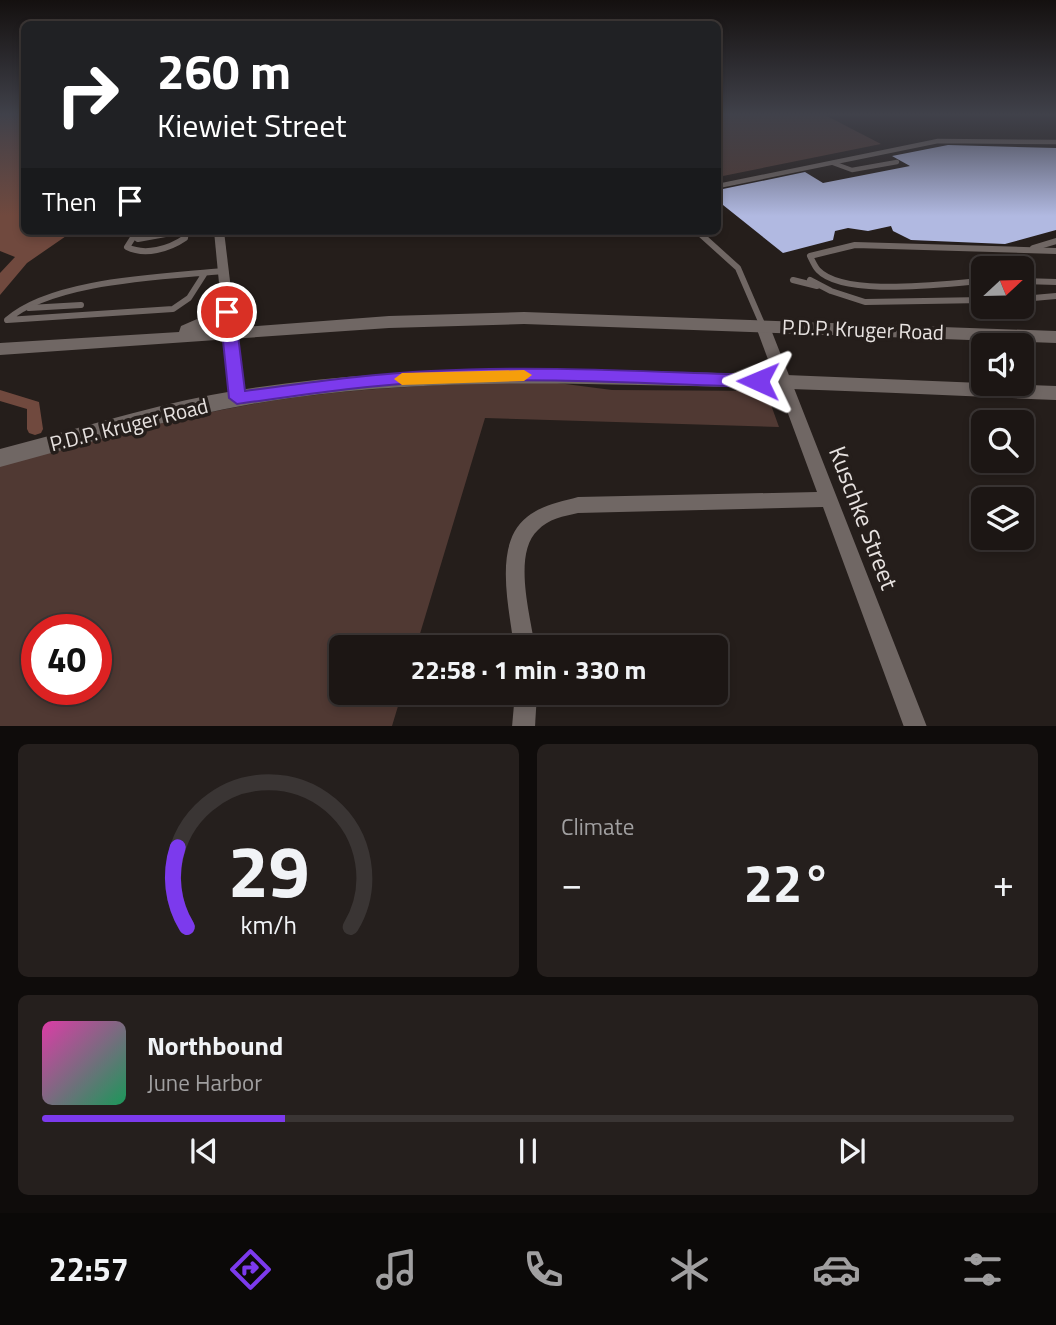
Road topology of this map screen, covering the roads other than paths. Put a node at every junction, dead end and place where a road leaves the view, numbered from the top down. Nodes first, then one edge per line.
1 (898, 149) edge
2 (832, 162) junction
3 (897, 162) dead end
4 (721, 185) edge
5 (134, 235) edge
6 (136, 235) edge
7 (161, 235) edge
8 (185, 235) edge
9 (219, 235) edge
10 (701, 235) edge
11 (1056, 241) edge
12 (1026, 250) junction
13 (1046, 251) junction
14 (1056, 251) edge
15 (1056, 259) edge
16 (222, 264) junction
17 (205, 273) junction
18 (793, 280) dead end
19 (810, 280) dead end
20 (1034, 281) edge
21 (971, 282) edge
22 (1056, 282) edge
23 (827, 289) junction
24 (1056, 296) edge
25 (1034, 298) edge
26 (971, 300) edge
27 (81, 305) dead end
28 (21, 308) junction
29 (227, 312) junction
30 (763, 327) junction
31 (230, 335) junction
32 (1056, 337) edge
33 (155, 340) junction
34 (0, 349) edge
35 (786, 381) junction
36 (1056, 393) edge
37 (237, 398) junction
38 (0, 458) edge
39 (830, 499) junction
40 (523, 635) edge
41 (525, 705) edge
42 (523, 726) edge
43 (916, 726) edge

1 - 2 lane
2 - 3 lane
2 - 4 lane
5 - 8 lane
6 - 7 lane
9 - 16 street
10 - 30 lane
11 - 12 lane
12 - 13 lane
12 - 21 lane
13 - 14 lane
13 - 15 lane
16 - 17 lane
16 - 29 street
17 - 28 lane
17 - 28 lane
18 - 23 lane
19 - 23 lane
20 - 22 lane
23 - 26 lane
24 - 25 lane
27 - 28 lane
29 - 31 street
29 - 33 street
30 - 31 street, P.D.P. Kruger Road
30 - 32 street, P.D.P. Kruger Road
30 - 35 street, Kuschke Street
31 - 33 street, P.D.P. Kruger Road
31 - 37 street
33 - 34 street, P.D.P. Kruger Road
35 - 36 street, P.D.P. Kruger Road
35 - 37 street, P.D.P. Kruger Road
35 - 39 street, Kuschke Street
37 - 38 street, P.D.P. Kruger Road
39 - 40 street
39 - 43 street, Kuschke Street
41 - 42 street

